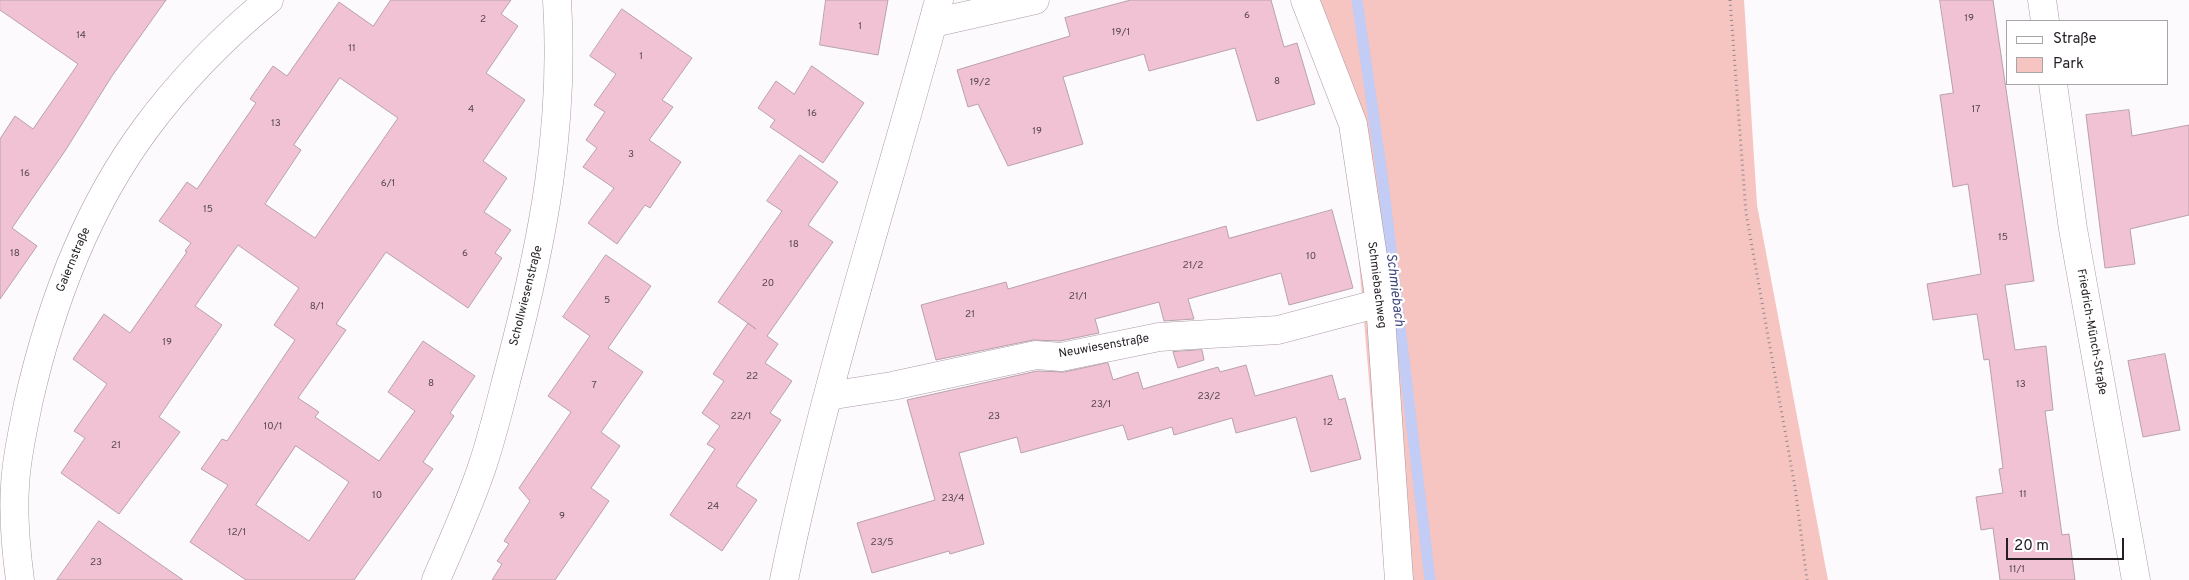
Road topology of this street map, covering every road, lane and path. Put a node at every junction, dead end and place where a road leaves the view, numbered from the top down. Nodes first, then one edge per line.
1 (269, 0) edge
2 (557, 0) edge
3 (1035, 0) edge
4 (1305, 0) edge
5 (1730, 0) edge
6 (2042, 0) edge
7 (936, 12) edge
8 (2045, 20) edge
9 (2053, 85) edge
10 (1380, 303) junction
11 (828, 396) junction
12 (20, 580) edge
13 (436, 580) edge
14 (784, 580) edge
15 (1399, 580) edge
16 (1807, 580) edge
17 (2136, 580) edge

1 - 12 street, Gaiernstraße
2 - 13 street, Schollwiesenstraße
3 - 7 street
4 - 10 street, Schmiebachweg
5 - 16 path
6 - 8 street
7 - 11 street
9 - 17 street, Friedrich-Münch-Straße
10 - 11 street, Neuwiesenstraße
10 - 15 street, Schmiebachweg
11 - 14 street

